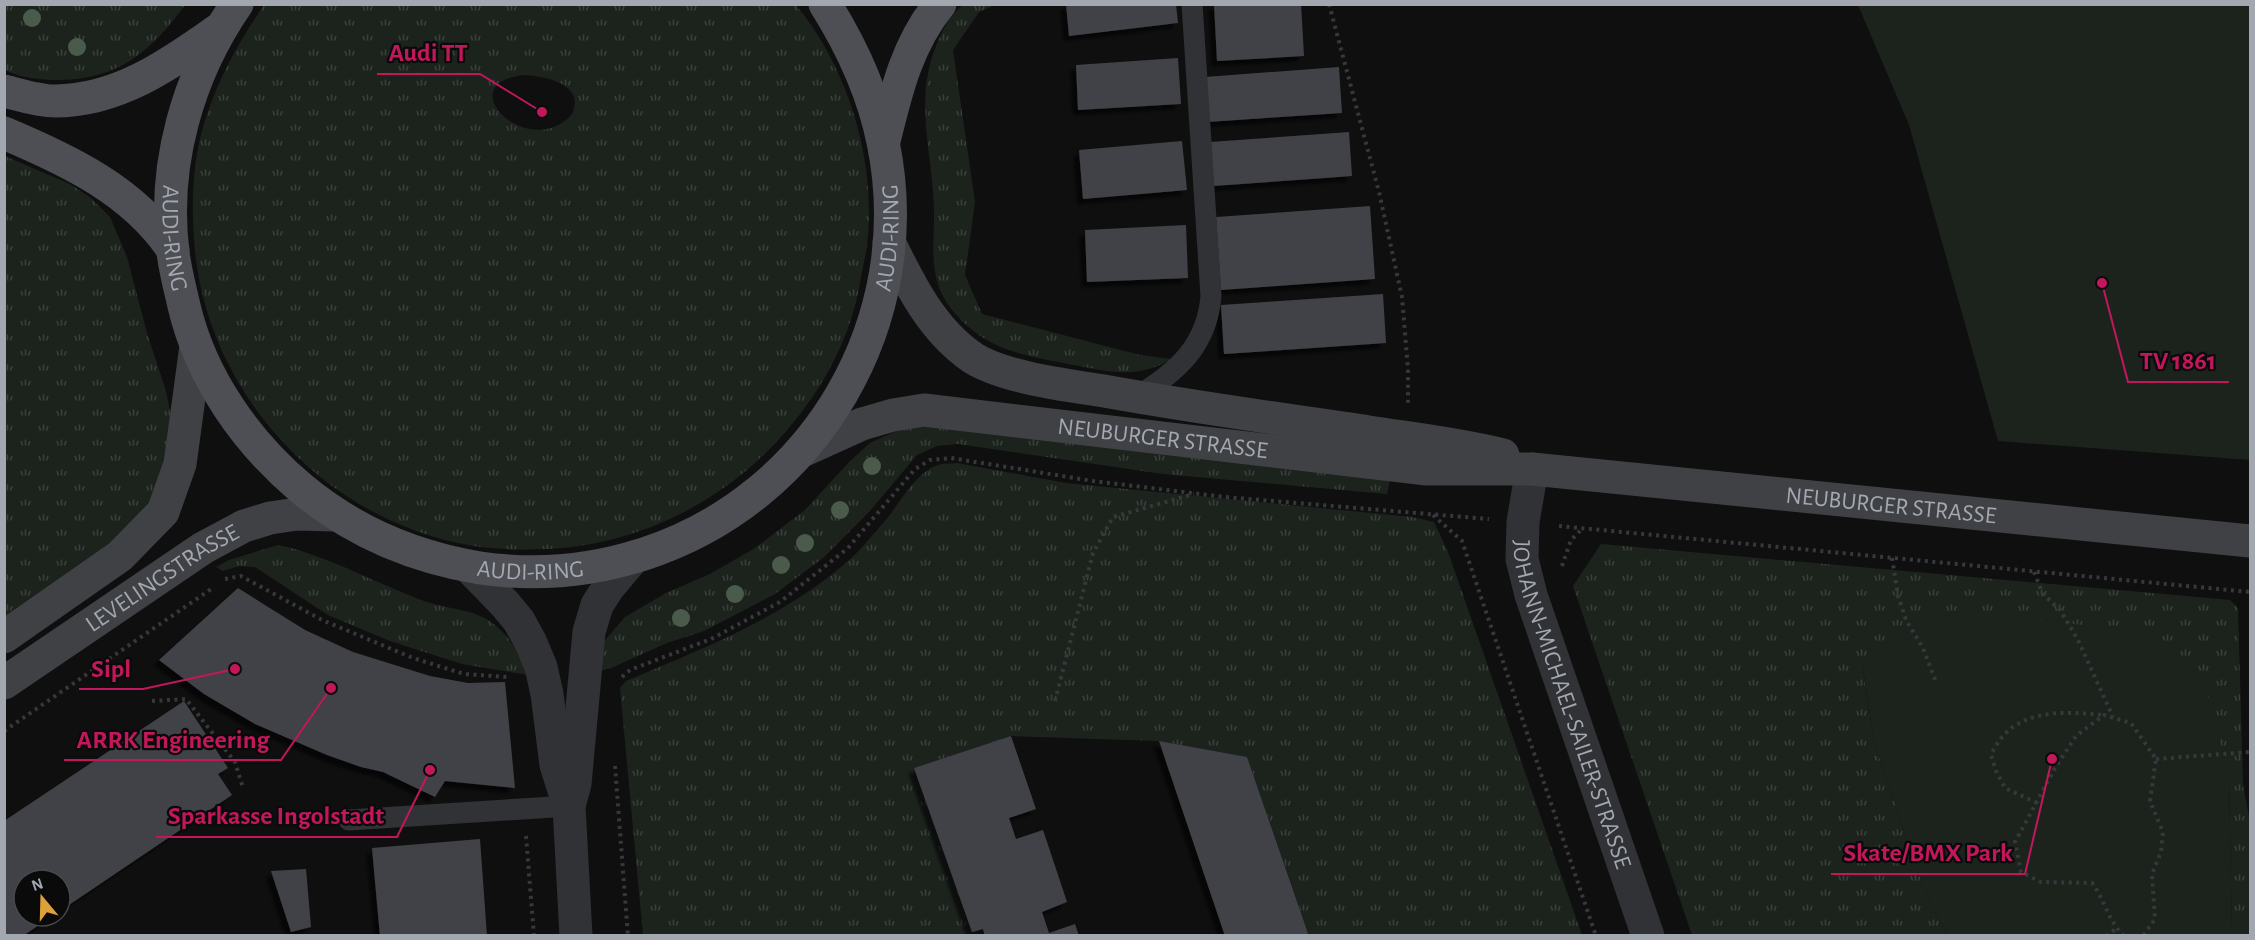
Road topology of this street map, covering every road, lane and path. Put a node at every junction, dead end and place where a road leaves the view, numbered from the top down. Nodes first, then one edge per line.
1 (825, 4) edge
2 (940, 4) edge
3 (1192, 4) edge
4 (1329, 4) edge
5 (230, 16) edge
6 (4, 91) edge
7 (4, 133) edge
8 (884, 142) junction
9 (890, 242) junction
10 (172, 250) junction
11 (196, 346) junction
12 (1136, 397) junction
13 (800, 452) junction
14 (1403, 452) junction
15 (1532, 469) junction
16 (1197, 493) junction
17 (1390, 510) junction
18 (1433, 514) junction
19 (335, 515) junction
20 (1523, 522) junction
21 (2250, 541) edge
22 (634, 557) junction
23 (1892, 558) junction
24 (468, 566) junction
25 (2033, 571) junction
26 (2250, 592) edge
27 (4, 637) edge
28 (509, 677) dead end
29 (1936, 682) dead end
30 (4, 683) edge
31 (582, 693) junction
32 (152, 701) dead end
33 (1055, 701) dead end
34 (2104, 715) junction
35 (2113, 717) junction
36 (4, 731) edge
37 (2250, 752) edge
38 (614, 759) dead end
39 (2156, 759) junction
40 (243, 788) dead end
41 (2037, 802) junction
42 (569, 806) junction
43 (349, 820) dead end
44 (2116, 929) junction
45 (576, 936) edge
46 (628, 936) edge
47 (1596, 936) edge
48 (1648, 936) edge
49 (2106, 936) edge
50 (2124, 936) edge
51 (2143, 936) edge

1 - 8 main road, AUDI-RING
2 - 8 main road
3 - 12 lane
4 - 14 path
5 - 6 main road
5 - 10 main road, AUDI-RING
7 - 10 main road
8 - 9 main road, AUDI-RING
9 - 12 main road, NEUBURGER STRASSE
9 - 13 main road, AUDI-RING
10 - 11 main road, AUDI-RING
11 - 19 main road, AUDI-RING
11 - 27 main road, LEVELINGSTRASSE
12 - 14 main road, NEUBURGER STRASSE
13 - 14 main road, NEUBURGER STRASSE
13 - 22 main road, AUDI-RING
14 - 15 main road, NEUBURGER STRASSE
14 - 17 path
15 - 20 street, JOHANN-MICHAEL-SAILER-STRASSE
15 - 21 main road, NEUBURGER STRASSE
16 - 17 path
16 - 31 path
16 - 33 path
17 - 18 path
18 - 20 path
18 - 47 path
19 - 24 main road, AUDI-RING
19 - 30 main road, LEVELINGSTRASSE
20 - 23 path
20 - 48 street, JOHANN-MICHAEL-SAILER-STRASSE
22 - 24 main road, AUDI-RING
22 - 31 street
23 - 25 path
23 - 29 path
24 - 42 street
25 - 26 path
25 - 35 path
28 - 36 path
31 - 42 street
32 - 40 path
34 - 35 path
34 - 41 path
34 - 41 path
35 - 39 path
37 - 39 path
38 - 46 path
39 - 51 path
41 - 44 path
42 - 43 lane
42 - 45 street
44 - 49 path
44 - 50 path

